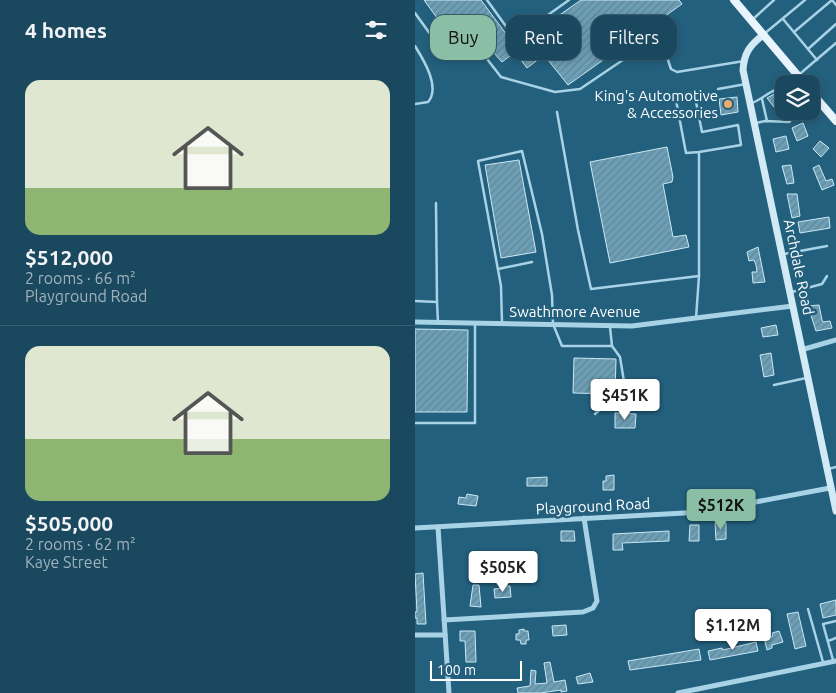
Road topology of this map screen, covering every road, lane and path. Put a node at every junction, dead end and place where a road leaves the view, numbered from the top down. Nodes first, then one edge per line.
1 (487, 0) edge
2 (569, 0) edge
3 (735, 0) edge
4 (774, 0) edge
5 (805, 0) edge
6 (836, 5) edge
7 (415, 13) edge
8 (783, 19) junction
9 (751, 21) junction
10 (836, 24) edge
11 (794, 32) junction
12 (763, 35) junction
13 (836, 43) edge
14 (415, 46) edge
15 (808, 49) junction
16 (817, 60) junction
17 (744, 61) junction
18 (797, 75) edge
19 (799, 75) edge
20 (746, 84) junction
21 (775, 89) edge
22 (718, 90) dead end
23 (762, 99) junction
24 (820, 103) edge
25 (415, 104) edge
26 (751, 104) junction
27 (557, 112) dead end
28 (791, 120) edge
29 (767, 121) junction
30 (836, 121) edge
31 (755, 123) junction
32 (699, 152) junction
33 (436, 203) dead end
34 (827, 246) dead end
35 (783, 255) junction
36 (533, 262) dead end
37 (498, 270) junction
38 (699, 276) junction
39 (827, 276) dead end
40 (791, 292) junction
41 (415, 302) edge
42 (437, 302) junction
43 (793, 306) junction
44 (696, 318) junction
45 (415, 322) edge
46 (438, 322) junction
47 (475, 323) junction
48 (503, 323) junction
49 (553, 324) junction
50 (610, 326) junction
51 (836, 340) edge
52 (612, 346) junction
53 (801, 350) junction
54 (807, 378) junction
55 (774, 385) dead end
56 (595, 414) dead end
57 (415, 422) edge
58 (836, 467) edge
59 (826, 470) junction
60 (830, 488) junction
61 (836, 511) edge
62 (584, 518) junction
63 (438, 527) junction
64 (415, 528) edge
65 (808, 609) dead end
66 (444, 620) junction
67 (836, 621) edge
68 (415, 635) edge
69 (445, 635) junction
70 (836, 638) edge
71 (828, 641) junction
72 (835, 661) edge
73 (823, 664) junction
74 (449, 693) edge
75 (678, 693) edge

1 - 2 lane
3 - 9 main road
4 - 9 lane
5 - 8 lane
6 - 11 lane
7 - 17 lane
8 - 11 lane
8 - 12 lane
9 - 12 main road
10 - 15 lane
11 - 15 lane
12 - 17 main road
12 - 18 main road
13 - 16 lane
14 - 25 lane
15 - 16 lane
16 - 19 lane
17 - 20 main road, Archdale Road
20 - 22 lane
20 - 26 main road, Archdale Road
21 - 23 lane
23 - 26 lane
23 - 29 lane
24 - 30 main road
26 - 31 main road, Archdale Road
27 - 38 lane
28 - 29 lane
29 - 31 lane
31 - 35 main road, Archdale Road
32 - 32 lane
32 - 38 lane
33 - 42 lane
34 - 35 lane
35 - 40 main road, Archdale Road
36 - 37 lane
37 - 48 lane
37 - 49 lane
38 - 44 lane
39 - 40 lane
40 - 43 main road, Archdale Road
41 - 42 lane
42 - 46 lane
43 - 44 street, Swathmore Avenue
43 - 53 main road, Archdale Road
44 - 50 street, Swathmore Avenue
45 - 46 street, Swathmore Avenue
46 - 47 street, Swathmore Avenue
47 - 48 street, Swathmore Avenue
47 - 57 lane
48 - 49 street, Swathmore Avenue
49 - 50 street, Swathmore Avenue
49 - 52 lane
50 - 52 lane
51 - 53 street
52 - 56 lane
53 - 54 main road, Archdale Road
54 - 55 lane
54 - 59 main road, Archdale Road
58 - 59 lane
59 - 60 main road, Archdale Road
60 - 61 main road, Archdale Road
60 - 62 street, Playground Road
62 - 63 street, Playground Road
62 - 66 street
63 - 64 street, Playground Road
63 - 66 street
65 - 73 lane
66 - 69 street
67 - 71 lane
68 - 69 street
69 - 74 street
70 - 71 lane
71 - 72 lane
72 - 73 street
73 - 75 street

